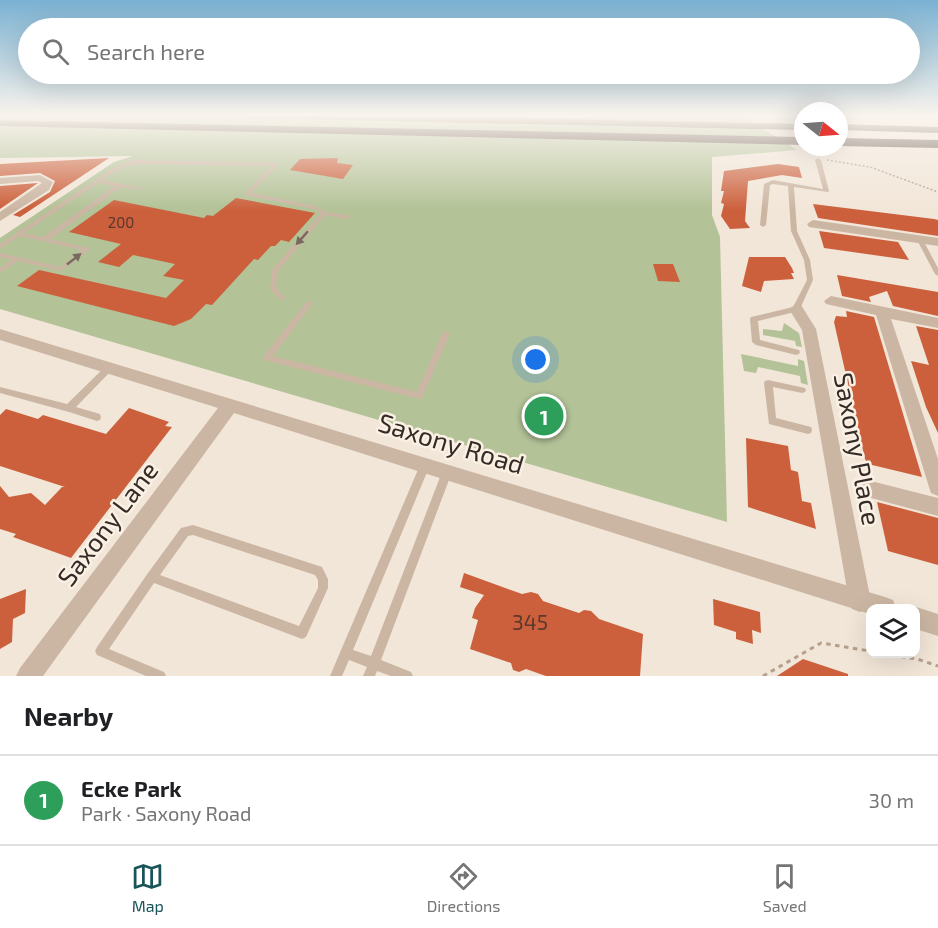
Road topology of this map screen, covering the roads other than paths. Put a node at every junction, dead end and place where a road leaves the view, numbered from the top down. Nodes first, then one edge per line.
1 (818, 160) road end
2 (0, 181) edge
3 (97, 181) junction
4 (120, 185) junction
5 (791, 185) junction
6 (139, 189) dead end
7 (324, 213) junction
8 (0, 217) edge
9 (348, 217) dead end
10 (813, 224) dead end
11 (763, 225) dead end
12 (19, 234) junction
13 (44, 240) junction
14 (920, 240) junction
15 (938, 242) edge
16 (0, 247) edge
17 (0, 255) edge
18 (17, 259) junction
19 (0, 271) edge
20 (938, 274) edge
21 (283, 298) dead end
22 (831, 301) dead end
23 (309, 303) dead end
24 (796, 309) junction
25 (882, 312) junction
26 (938, 323) edge
27 (0, 334) edge
28 (446, 334) dead end
29 (796, 351) dead end
30 (110, 368) junction
31 (0, 390) edge
32 (802, 390) dead end
33 (231, 404) junction
34 (69, 408) junction
35 (97, 417) dead end
36 (808, 430) dead end
37 (424, 465) junction
38 (447, 472) junction
39 (938, 487) edge
40 (867, 489) dead end
41 (938, 507) edge
42 (152, 577) junction
43 (860, 601) junction
44 (869, 604) edge
45 (920, 619) edge
46 (938, 624) edge
47 (346, 652) junction
48 (373, 663) junction
49 (28, 676) edge
50 (160, 676) edge
51 (336, 676) edge
52 (369, 676) edge
53 (407, 676) edge

1 - 5 lane
2 - 8 street
3 - 4 lane
3 - 7 lane
3 - 12 lane
4 - 6 lane
4 - 13 lane
5 - 11 lane
5 - 24 lane
7 - 9 lane
7 -> 21 lane
10 - 14 street
12 - 13 lane
12 - 16 lane
18 -> 13 lane
14 - 15 street
14 - 20 lane
17 - 18 lane
18 - 19 lane
22 - 25 street
23 - 28 lane
24 - 29 lane
24 - 43 street, Saxony Place
25 - 26 street
25 - 39 street
27 - 30 street, Saxony Road
30 - 33 street, Saxony Road
30 - 34 lane
31 - 34 lane
32 - 36 lane
33 - 37 street, Saxony Road
33 - 49 street, Saxony Lane
34 - 35 lane
37 - 38 street, Saxony Road
37 - 47 lane
38 - 43 street, Saxony Road
38 - 48 lane
40 - 41 street
42 - 42 lane
42 - 50 lane
43 - 44 street, Saxony Road
45 - 46 street
47 - 48 lane
47 - 51 lane
48 - 52 lane
48 - 53 lane

